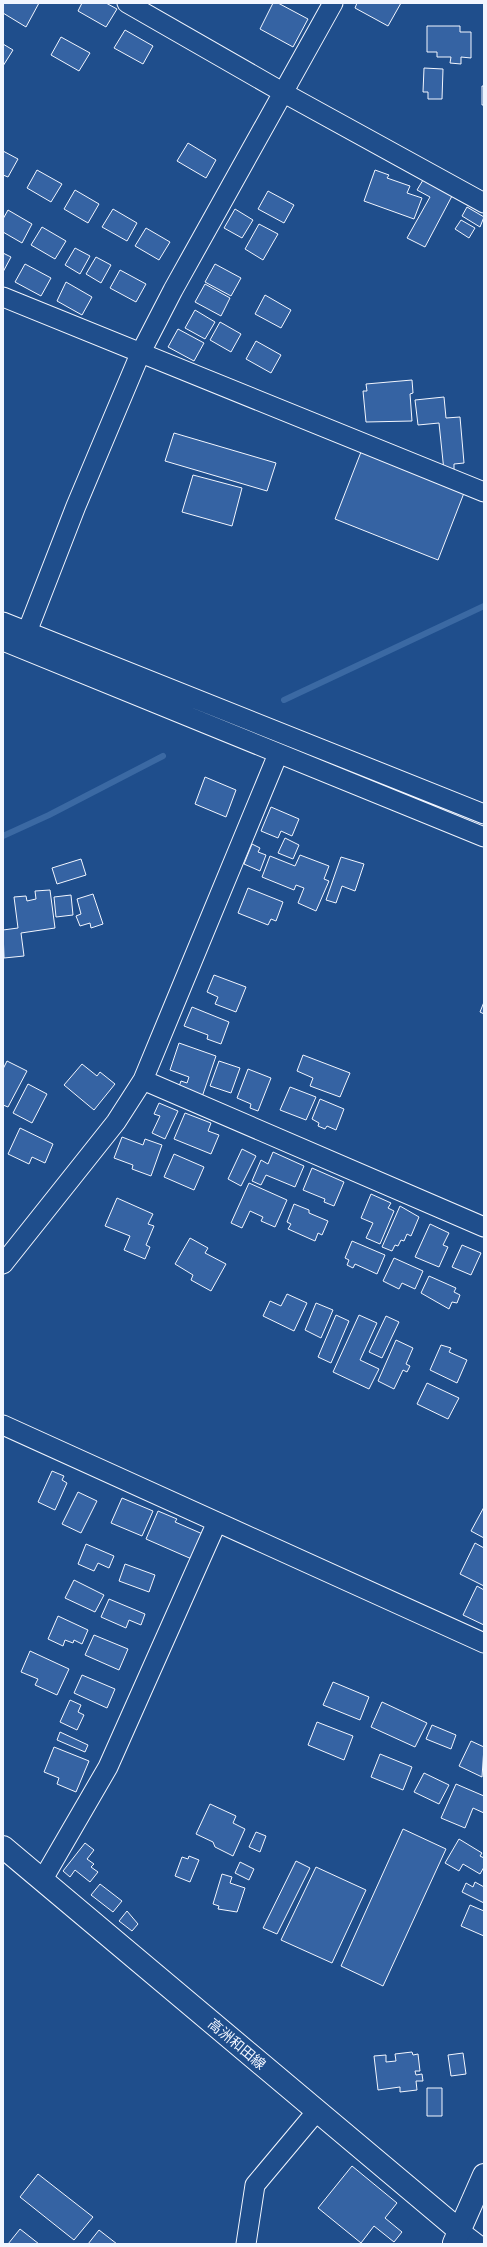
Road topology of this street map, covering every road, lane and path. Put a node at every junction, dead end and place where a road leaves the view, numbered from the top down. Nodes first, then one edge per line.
1 (127, 3) edge
2 (333, 3) edge
3 (284, 93) junction
4 (484, 203) edge
5 (3, 297) edge
6 (140, 354) junction
7 (484, 492) edge
8 (3, 622) edge
9 (27, 632) junction
10 (3, 641) edge
11 (278, 754) junction
12 (484, 814) edge
13 (484, 837) edge
14 (143, 1080) junction
15 (484, 1227) edge
16 (3, 1264) edge
17 (3, 1425) edge
18 (217, 1522) junction
19 (484, 1643) edge
20 (3, 1847) edge
21 (43, 1880) junction
22 (317, 2111) junction
23 (484, 2175) edge
24 (457, 2237) edge
25 (246, 2244) edge
26 (477, 2244) edge

1 - 3 street
2 - 3 street
3 - 4 street
3 - 6 street
5 - 6 street
6 - 7 street
6 - 9 street
8 - 9 street
9 - 12 street
10 - 11 street
11 - 13 street
11 - 14 street
14 - 15 street
14 - 16 street
17 - 18 street
18 - 19 street
18 - 21 street
20 - 21 main road, 高洲和田線
21 - 22 main road, 高洲和田線
22 - 24 main road, 高洲和田線
22 - 25 street
23 - 24 main road
24 - 26 street

